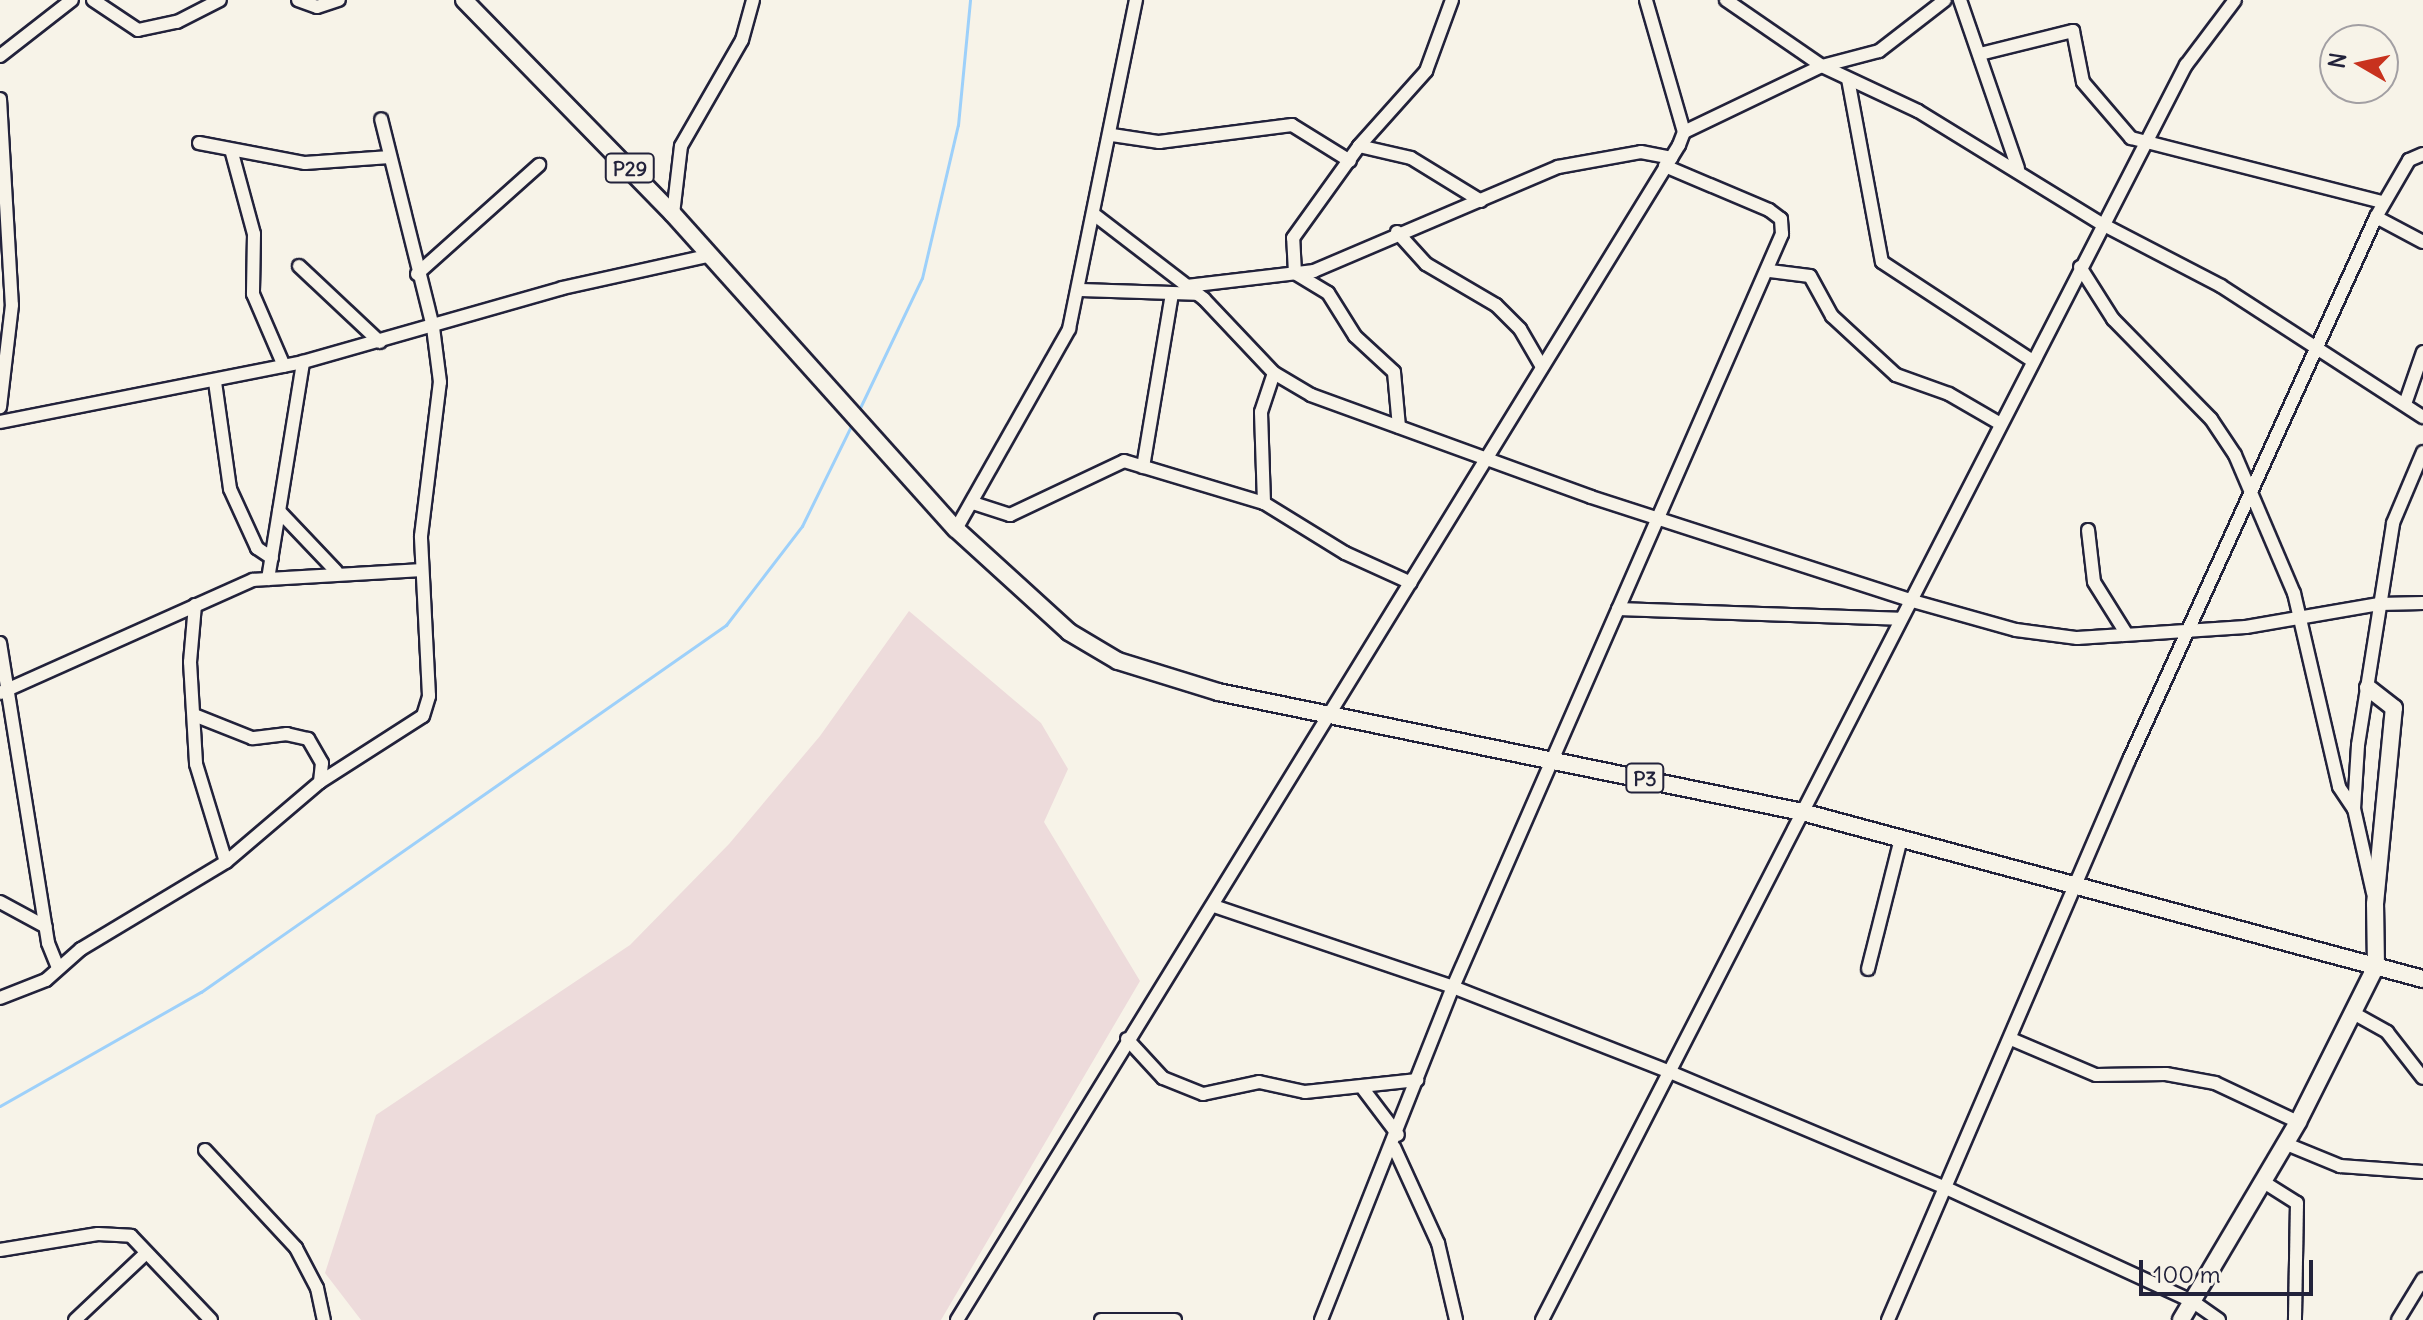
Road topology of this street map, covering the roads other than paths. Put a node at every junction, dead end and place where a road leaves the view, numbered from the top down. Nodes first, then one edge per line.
1 (72, 0) edge
2 (93, 0) edge
3 (220, 0) edge
4 (298, 0) edge
5 (339, 0) edge
6 (464, 0) edge
7 (753, 0) edge
8 (1136, 0) edge
9 (1452, 0) edge
10 (1646, 0) edge
11 (1726, 0) edge
12 (1945, 0) edge
13 (1960, 0) edge
14 (2218, 0) edge
15 (2235, 0) edge
16 (2227, 11) junction
17 (1980, 54) junction
18 (0, 56) edge
19 (1822, 66) junction
20 (1848, 79) junction
21 (0, 99) edge
22 (381, 119) dead end
23 (1684, 132) junction
24 (1112, 135) junction
25 (199, 143) dead end
26 (2146, 143) junction
27 (1359, 146) junction
28 (232, 153) junction
29 (2423, 154) edge
30 (390, 157) junction
31 (1350, 161) junction
32 (1668, 162) junction
33 (539, 165) dead end
34 (2018, 168) junction
35 (1481, 201) junction
36 (2382, 202) junction
37 (673, 214) junction
38 (1096, 216) junction
39 (2376, 217) junction
40 (2102, 224) junction
41 (1397, 232) junction
42 (2423, 242) edge
43 (708, 256) junction
44 (299, 266) dead end
45 (2080, 267) junction
46 (1770, 271) junction
47 (1295, 273) junction
48 (417, 274) junction
49 (1079, 290) junction
50 (1192, 290) junction
51 (1172, 294) junction
52 (433, 327) junction
53 (380, 342) junction
54 (2316, 348) junction
55 (2423, 352) edge
56 (2031, 360) junction
57 (303, 362) junction
58 (284, 366) junction
59 (1542, 367) junction
60 (1274, 373) junction
61 (215, 382) junction
62 (2405, 404) junction
63 (0, 407) edge
64 (2423, 417) edge
65 (0, 422) edge
66 (1999, 423) junction
67 (1399, 427) junction
68 (2423, 452) edge
69 (1485, 460) junction
70 (1143, 467) junction
71 (2252, 489) junction
72 (920, 491) joint
73 (973, 503) junction
74 (1264, 503) junction
75 (279, 511) junction
76 (1656, 519) junction
77 (956, 529) junction
78 (2088, 530) dead end
79 (272, 558) junction
80 (421, 570) junction
81 (336, 571) junction
82 (268, 579) junction
83 (1411, 583) junction
84 (1909, 600) junction
85 (2423, 603) edge
86 (2379, 604) junction
87 (195, 605) junction
88 (1618, 609) junction
89 (2302, 618) junction
90 (1899, 619) junction
91 (2190, 630) junction
92 (2126, 633) junction
93 (0, 643) edge
94 (2368, 688) junction
95 (2, 692) edge
96 (1327, 714) junction
97 (194, 715) junction
98 (1556, 759) junction
99 (320, 782) junction
100 (2354, 809) junction
101 (1802, 812) junction
102 (1901, 839) junction
103 (226, 862) junction
104 (2077, 885) junction
105 (0, 902) edge
106 (2375, 904) junction
107 (1214, 906) junction
108 (46, 927) junction
109 (2376, 966) junction
110 (58, 968) junction
111 (1868, 969) dead end
112 (2423, 979) edge
113 (1453, 987) junction
114 (0, 998) edge
115 (2355, 1014) junction
116 (1127, 1039) junction
117 (2011, 1039) junction
118 (1670, 1072) junction
119 (2423, 1078) edge
120 (1417, 1080) junction
121 (1364, 1090) junction
122 (2298, 1122) junction
123 (1396, 1141) junction
124 (2284, 1143) junction
125 (205, 1150) dead end
126 (2423, 1172) edge
127 (2262, 1181) junction
128 (1946, 1188) junction
129 (0, 1250) edge
130 (144, 1255) junction
131 (2423, 1279) edge
132 (2192, 1301) junction
133 (1129, 1318) edge
134 (75, 1320) edge
135 (211, 1320) edge
136 (324, 1320) edge
137 (957, 1320) edge
138 (1101, 1320) edge
139 (1175, 1320) edge
140 (1321, 1320) edge
141 (1456, 1320) edge
142 (1542, 1320) edge
143 (1888, 1320) edge
144 (2181, 1320) edge
145 (2219, 1320) edge
146 (2295, 1320) edge
147 (2398, 1320) edge

1 - 18 street
2 - 3 street
4 - 5 street
6 - 37 main road, P29
7 - 37 street
8 - 24 street
9 - 27 street
10 - 23 street
11 - 19 street
12 - 19 street
13 - 17 street
14 - 16 street
15 - 16 street
16 - 26 street
17 - 26 street
17 - 34 street
19 - 20 street
19 - 23 street
20 - 34 street
20 - 56 street
21 - 63 street
22 - 30 street
23 - 32 street
24 - 31 street
24 - 38 street
25 - 28 street
26 - 36 street
26 - 40 street
27 - 31 street
27 - 35 street
28 - 30 street
28 - 58 street
29 - 36 street
30 - 48 street
31 - 47 street
32 - 35 street
32 - 46 street
32 - 59 street
33 - 48 street
34 - 40 street
35 - 41 street
36 - 39 street
37 - 43 main road, P29
38 - 49 street
38 - 50 street
39 - 42 street
39 - 54 street
40 - 45 street
40 - 54 street
41 - 47 street
41 - 59 street
43 - 52 street
43 - 72 main road, P29
44 - 53 street
45 - 56 street
45 - 71 street
46 - 66 street
46 - 76 street
47 - 50 street
47 - 67 street
48 - 52 street
49 - 51 street
49 - 73 street
50 - 51 street
50 - 60 street
51 - 70 street
52 - 53 street
52 - 80 street
53 - 57 street
54 - 62 street
54 - 71 street
55 - 62 street
56 - 66 street
57 - 58 street
57 - 75 street
58 - 61 street
59 - 69 street
60 - 67 street
60 - 74 street
61 - 65 street
61 - 79 street
62 - 64 street
66 - 84 street
67 - 69 street
68 - 86 street
69 - 76 street
69 - 83 street
70 - 73 street
70 - 74 street
71 - 89 street
71 - 91 street
72 - 77 main road, P3
73 - 77 street
74 - 83 street
75 - 79 street
75 - 81 street
76 - 84 street
76 - 88 street
77 - 96 main road, P3
78 - 92 street
79 - 82 street
80 - 81 street
80 - 99 street
81 - 82 street
82 - 87 street
83 - 96 street
84 - 90 street
84 - 92 street
85 - 86 street
86 - 89 street
86 - 94 street
87 - 95 street
87 - 97 street
88 - 90 street
88 - 98 street
89 - 91 street
89 - 100 street
90 - 101 street
91 - 92 street
91 - 104 street
93 - 95 street
94 - 100 street
94 - 106 main road
95 - 108 street
96 - 98 main road, P3
96 - 107 street
97 - 99 street
97 - 103 street
98 - 101 main road, P3
98 - 113 street
99 - 103 street
100 - 106 street
101 - 102 main road, P3
101 - 118 street
102 - 104 main road, P3
102 - 111 street
103 - 110 street
104 - 109 main road, P3
104 - 117 street
105 - 108 street
106 - 109 main road
107 - 113 street
107 - 116 street
108 - 110 street
109 - 112 main road, P3
109 - 115 main road
110 - 114 street
113 - 118 street
113 - 120 street
115 - 119 street
115 - 122 main road
116 - 121 street
116 - 137 street
117 - 122 street
117 - 128 street
118 - 128 street
118 - 142 street
120 - 121 street
120 - 123 street
121 - 123 street
122 - 124 main road
123 - 140 street
123 - 141 street
124 - 126 street
124 - 127 main road
125 - 136 street
127 - 132 main road
127 - 146 street
128 - 132 street
128 - 143 street
129 - 130 street
130 - 134 street
130 - 135 street
131 - 147 street
132 - 144 main road
132 - 145 street
133 - 138 street
133 - 139 street

